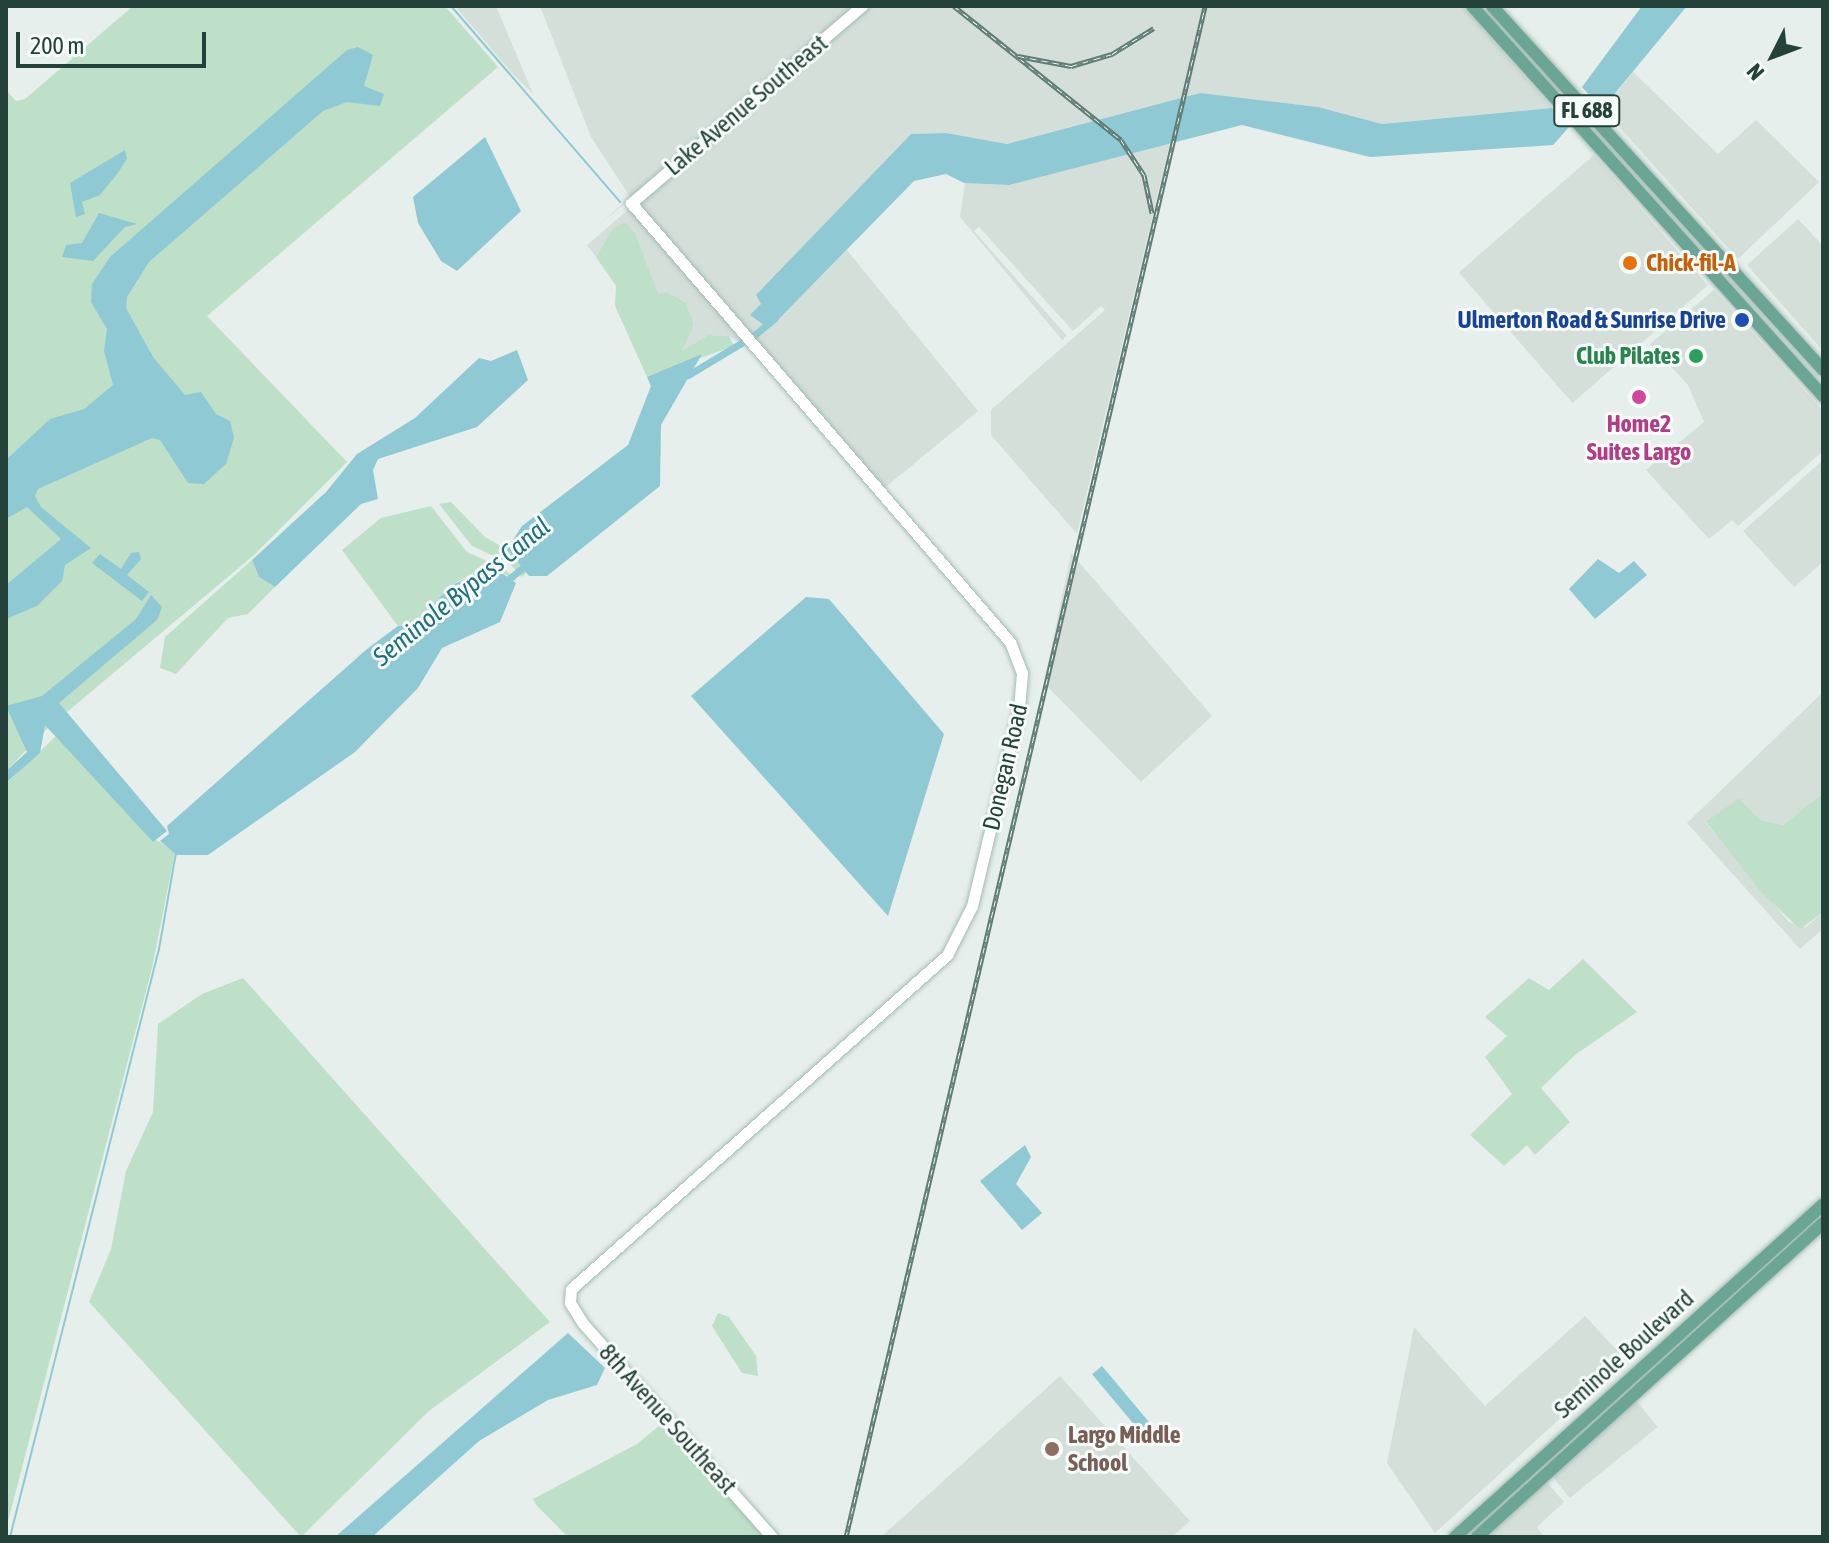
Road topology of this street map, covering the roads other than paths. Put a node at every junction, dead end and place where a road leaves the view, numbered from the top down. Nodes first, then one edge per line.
1 (862, 6) edge
2 (1472, 6) edge
3 (1492, 6) edge
4 (631, 203) joint
5 (1823, 370) edge
6 (1823, 396) edge
7 (1823, 1204) edge
8 (1823, 1223) edge
9 (569, 1297) joint
10 (772, 1537) edge
11 (1455, 1537) edge
12 (1477, 1537) edge

1 - 4 street, Lake Avenue Southeast
2 - 6 main road, FL 688
3 - 5 main road, FL 688
4 - 9 street, Donegan Road
7 - 11 main road, Seminole Boulevard
8 - 12 main road, Seminole Boulevard
9 - 10 street, 8th Avenue Southeast

